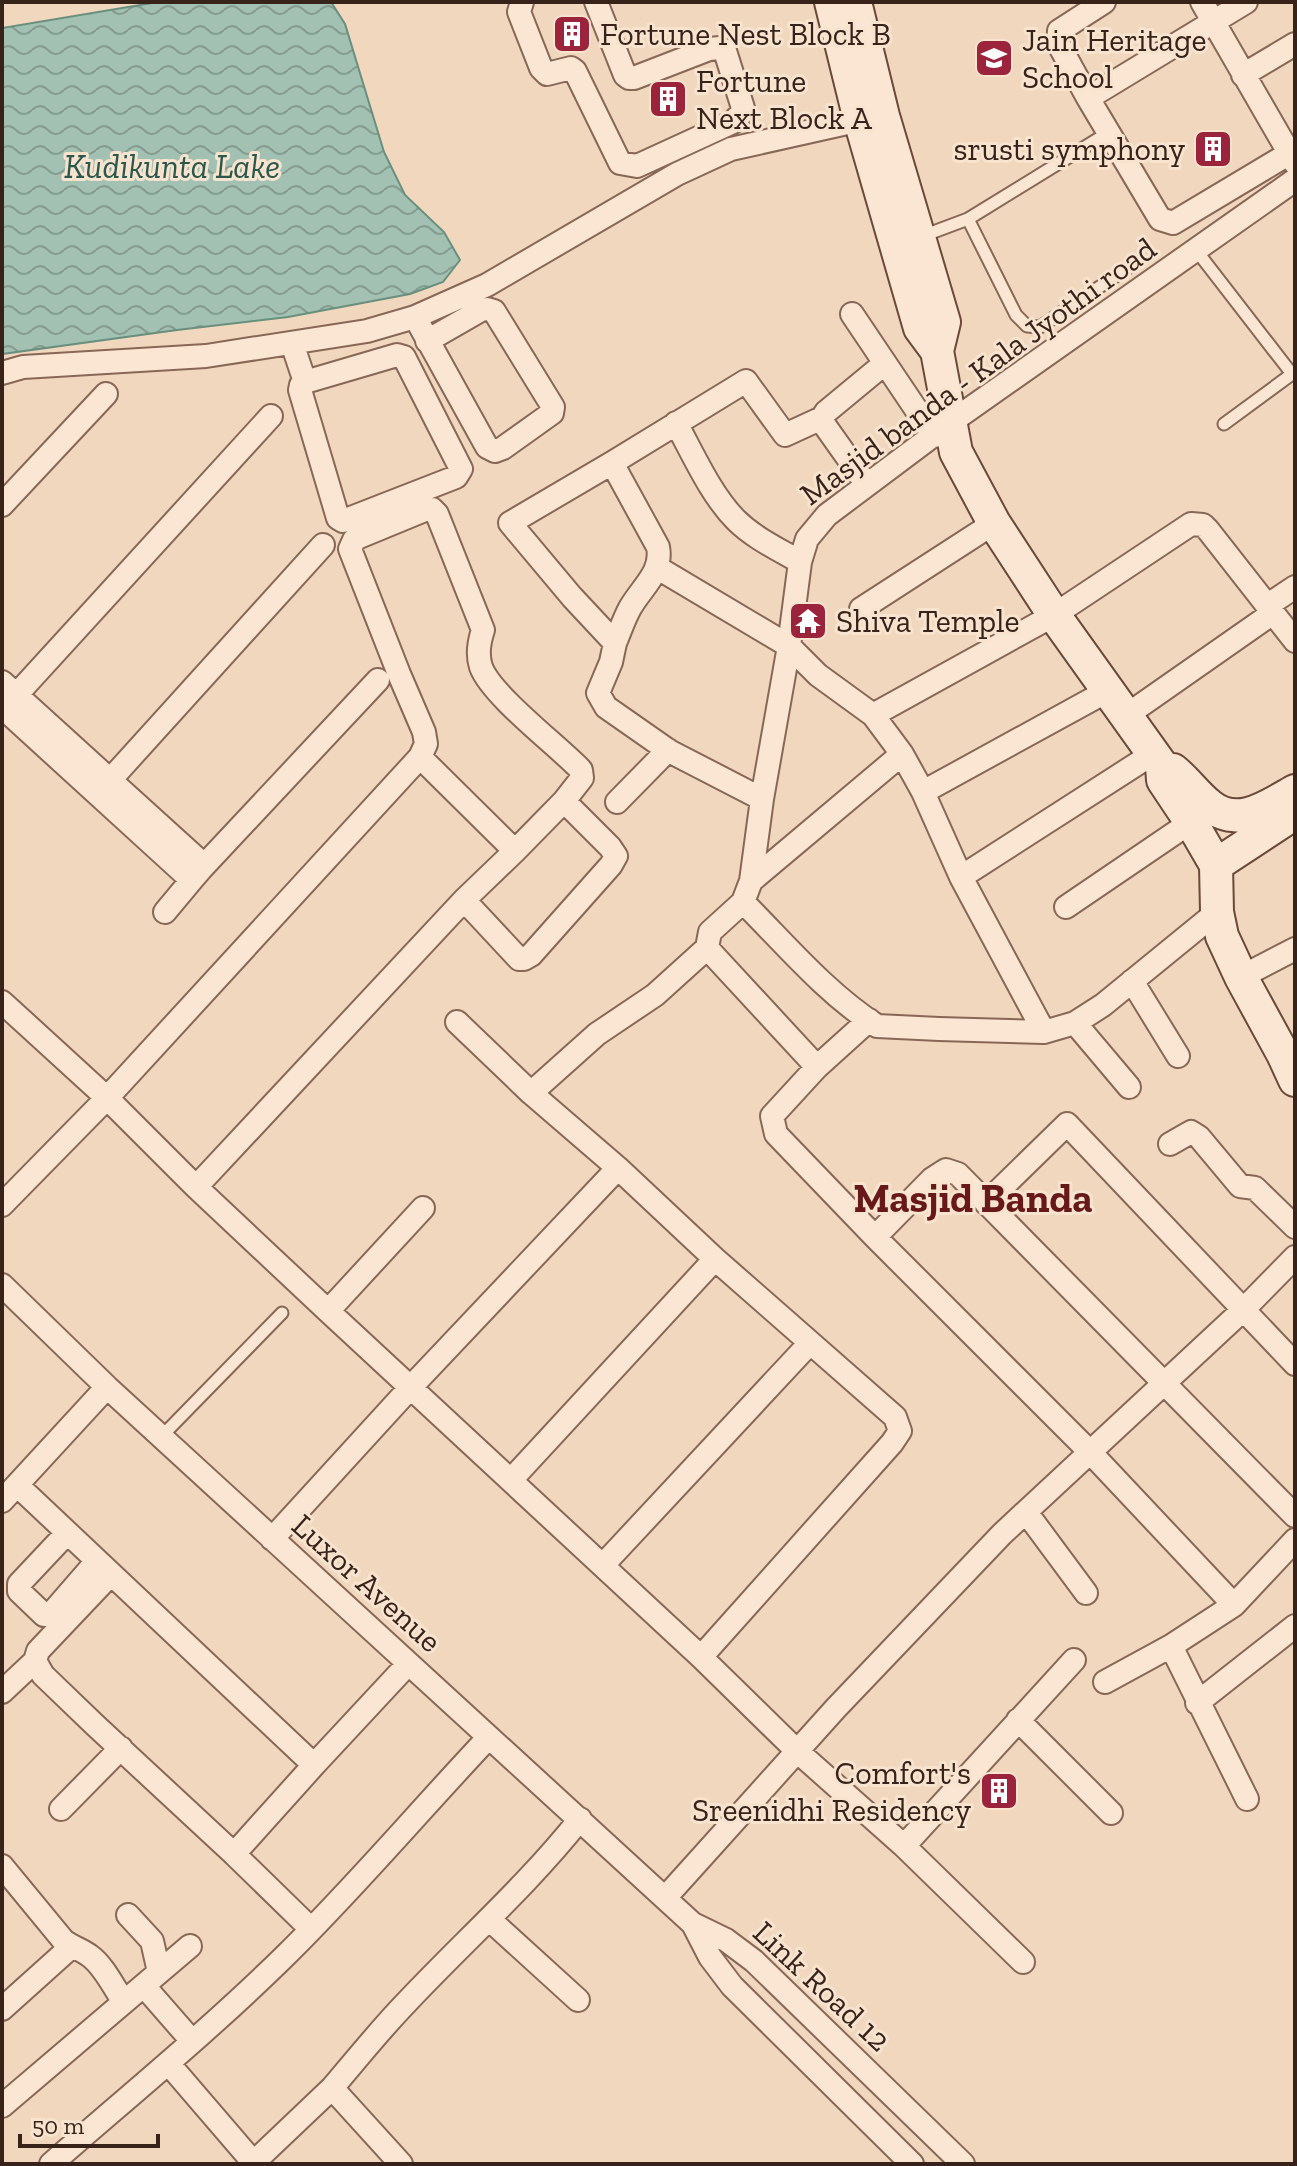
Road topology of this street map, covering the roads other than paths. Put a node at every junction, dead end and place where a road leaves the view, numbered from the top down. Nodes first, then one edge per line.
1 (522, 2) edge
2 (596, 2) edge
3 (831, 2) edge
4 (855, 2) edge
5 (1104, 2) edge
6 (1202, 2) edge
7 (1246, 2) edge
8 (1214, 22) junction
9 (1295, 44) edge
10 (1243, 75) junction
11 (1088, 98) junction
12 (872, 118) junction
13 (1098, 139) dead end
14 (1293, 155) edge
15 (637, 166) junction
16 (1293, 186) edge
17 (650, 190) junction
18 (968, 219) junction
19 (919, 238) junction
20 (1196, 250) junction
21 (1135, 263) dead end
22 (852, 314) dead end
23 (415, 317) junction
24 (427, 341) junction
25 (292, 343) junction
26 (937, 351) junction
27 (884, 364) junction
28 (2, 373) edge
29 (305, 382) junction
30 (106, 394) dead end
31 (271, 416) dead end
32 (822, 418) junction
33 (676, 423) junction
34 (1224, 424) dead end
35 (942, 429) junction
36 (612, 463) junction
37 (867, 485) junction
38 (2, 505) edge
39 (994, 523) junction
40 (323, 545) dead end
41 (800, 562) junction
42 (658, 568) junction
43 (1295, 587) edge
44 (861, 609) dead end
45 (1271, 609) junction
46 (1054, 615) junction
47 (1295, 641) edge
48 (615, 643) junction
49 (789, 646) junction
50 (378, 680) dead end
51 (5, 701) edge
52 (1118, 702) junction
53 (873, 715) junction
54 (668, 750) junction
55 (902, 754) junction
56 (420, 757) junction
57 (1158, 760) junction
58 (111, 779) junction
59 (923, 792) junction
60 (762, 799) junction
61 (564, 801) junction
62 (617, 802) dead end
63 (1293, 813) edge
64 (1191, 822) junction
65 (515, 851) junction
66 (1216, 865) junction
67 (198, 873) junction
68 (961, 877) junction
69 (747, 892) junction
70 (464, 900) junction
71 (1066, 907) dead end
72 (165, 912) dead end
73 (1217, 912) junction
74 (707, 948) junction
75 (1295, 949) edge
76 (1241, 977) junction
77 (1132, 981) junction
78 (2, 1002) edge
79 (869, 1020) junction
80 (457, 1022) dead end
81 (1075, 1023) junction
82 (1044, 1032) junction
83 (1178, 1056) dead end
84 (1291, 1061) edge
85 (817, 1067) junction
86 (1129, 1087) dead end
87 (531, 1093) junction
88 (107, 1098) junction
89 (1170, 1144) dead end
90 (618, 1168) junction
91 (196, 1187) junction
92 (986, 1203) junction
93 (2, 1205) edge
94 (423, 1208) dead end
95 (1295, 1227) edge
96 (875, 1237) junction
97 (1295, 1257) edge
98 (715, 1259) junction
99 (2, 1285) edge
100 (1244, 1309) junction
101 (328, 1311) junction
102 (282, 1313) dead end
103 (810, 1343) junction
104 (1295, 1364) edge
105 (1163, 1383) junction
106 (107, 1387) junction
107 (410, 1388) junction
108 (161, 1437) junction
109 (1090, 1452) junction
110 (511, 1480) junction
111 (9, 1493) edge
112 (1026, 1512) junction
113 (1295, 1516) edge
114 (64, 1537) junction
115 (272, 1539) junction
116 (1295, 1540) edge
117 (603, 1565) junction
118 (99, 1569) junction
119 (1086, 1593) dead end
120 (1234, 1605) junction
121 (1295, 1626) edge
122 (1171, 1646) junction
123 (701, 1657) junction
124 (1074, 1660) dead end
125 (35, 1661) junction
126 (408, 1664) junction
127 (1105, 1682) dead end
128 (2, 1692) edge
129 (1197, 1703) junction
130 (1018, 1720) junction
131 (489, 1737) junction
132 (121, 1748) junction
133 (797, 1751) junction
134 (314, 1765) junction
135 (1247, 1799) dead end
136 (61, 1809) dead end
137 (1111, 1813) dead end
138 (580, 1819) junction
139 (904, 1846) junction
140 (234, 1854) junction
141 (2, 1866) edge
142 (665, 1898) junction
143 (128, 1915) dead end
144 (489, 1919) junction
145 (693, 1924) junction
146 (311, 1929) junction
147 (190, 1946) dead end
148 (71, 1947) junction
149 (1023, 1962) dead end
150 (152, 1979) junction
151 (578, 2000) dead end
152 (124, 2002) junction
153 (2, 2009) edge
154 (192, 2041) junction
155 (168, 2063) junction
156 (332, 2088) junction
157 (2, 2106) edge
158 (252, 2163) edge
159 (51, 2164) edge
160 (401, 2164) edge
161 (912, 2164) edge
162 (963, 2164) edge

1 - 15 street
2 - 15 street
3 - 12 main road
4 - 12 main road
5 - 11 street
6 - 8 street
7 - 8 street
8 - 10 street
8 - 11 street
9 - 10 street
10 - 14 street
11 - 14 street
12 - 17 street
12 - 19 main road
12 - 26 main road
13 - 18 lane
15 - 17 street
16 - 20 street, Masjid banda - Kala Jyothi road
17 - 23 street
18 - 19 lane
18 - 21 lane
19 - 26 main road
20 - 34 lane
20 - 35 street, Masjid banda - Kala Jyothi road
22 - 27 street
23 - 24 street
23 - 25 street
24 - 24 street
25 - 28 street
25 - 29 street
26 - 35 main road
27 - 32 street
27 - 35 street
29 - 29 street
30 - 38 street
31 - 51 street
32 - 33 street
32 - 37 street
33 - 36 street
33 - 41 street
35 - 37 street, Masjid banda - Kala Jyothi road
35 - 39 main road
36 - 42 street
36 - 48 street
37 - 41 street, Masjid banda - Kala Jyothi road
39 - 44 street
39 - 46 main road
40 - 58 street
41 - 49 street, Masjid banda - Kala Jyothi road
42 - 48 street
42 - 49 street
43 - 45 street
45 - 46 street
45 - 47 street
45 - 52 street
46 - 52 main road
46 - 53 street
48 - 54 street
49 - 53 street
49 - 60 street, Masjid banda - Kala Jyothi road
50 - 67 street
51 - 58 street
51 - 67 street
52 - 57 main road
52 - 59 street
53 - 55 street
54 - 60 street
54 - 62 street
55 - 59 street
55 - 69 street
56 - 61 street
56 - 65 street
56 - 88 street
57 - 63 main road
57 - 64 main road
57 - 68 street
58 - 67 street
59 - 68 street
60 - 69 street, Masjid banda - Kala Jyothi road
61 - 65 street
61 - 70 street
63 - 66 main road
64 - 66 main road
64 - 71 street
65 - 70 street
66 - 73 main road
67 - 72 street
68 - 82 street
69 - 74 street
69 - 79 street
70 - 91 street
73 - 76 main road
73 - 77 street
74 - 85 street
74 - 87 street
75 - 76 street
76 - 84 main road
77 - 81 street
77 - 83 street
78 - 88 street
79 - 82 street
79 - 85 street
80 - 87 street
81 - 82 street
81 - 86 street
85 - 96 street
87 - 90 street
88 - 91 street
88 - 93 street
89 - 95 street
90 - 98 street
90 - 107 street
91 - 101 street
92 - 96 street
92 - 100 street
92 - 105 street
94 - 101 street
96 - 109 street
97 - 100 street
98 - 103 street
98 - 110 street
99 - 106 street, Luxor Avenue
100 - 104 street
100 - 105 street
101 - 107 street
102 - 108 lane
103 - 117 street
103 - 123 street
105 - 109 street
105 - 113 street
106 - 108 street, Luxor Avenue
106 - 111 street
107 - 110 street
107 - 115 street
108 - 115 street, Luxor Avenue
109 - 112 street
109 - 120 street
110 - 117 street
111 - 114 street
112 - 119 street
112 - 133 street
114 - 118 street
114 - 118 street
115 - 126 street, Luxor Avenue
116 - 120 street
117 - 123 street
118 - 125 street
118 - 134 street
120 - 122 street
121 - 129 street
122 - 127 street
122 - 129 street
123 - 133 street
124 - 130 street
125 - 128 street
125 - 132 street
126 - 131 street, Luxor Avenue
126 - 134 street
129 - 135 street
130 - 137 street
130 - 139 street
131 - 138 street, Luxor Avenue
131 - 146 street
132 - 136 street
132 - 140 street
133 - 139 street
133 - 142 street
134 - 140 street
138 - 142 street, Luxor Avenue
138 - 144 street
139 - 149 street
140 - 146 street
141 - 148 street
142 - 145 street, Luxor Avenue
143 - 150 street
144 - 151 street
144 - 156 street
145 - 161 street, Link Road 12
145 - 162 street, Link Road 12
146 - 154 street
147 - 150 street
148 - 152 street
148 - 153 street
150 - 152 street
150 - 154 street
152 - 157 street
154 - 155 street
155 - 158 street
155 - 159 street
156 - 158 street
156 - 160 street

